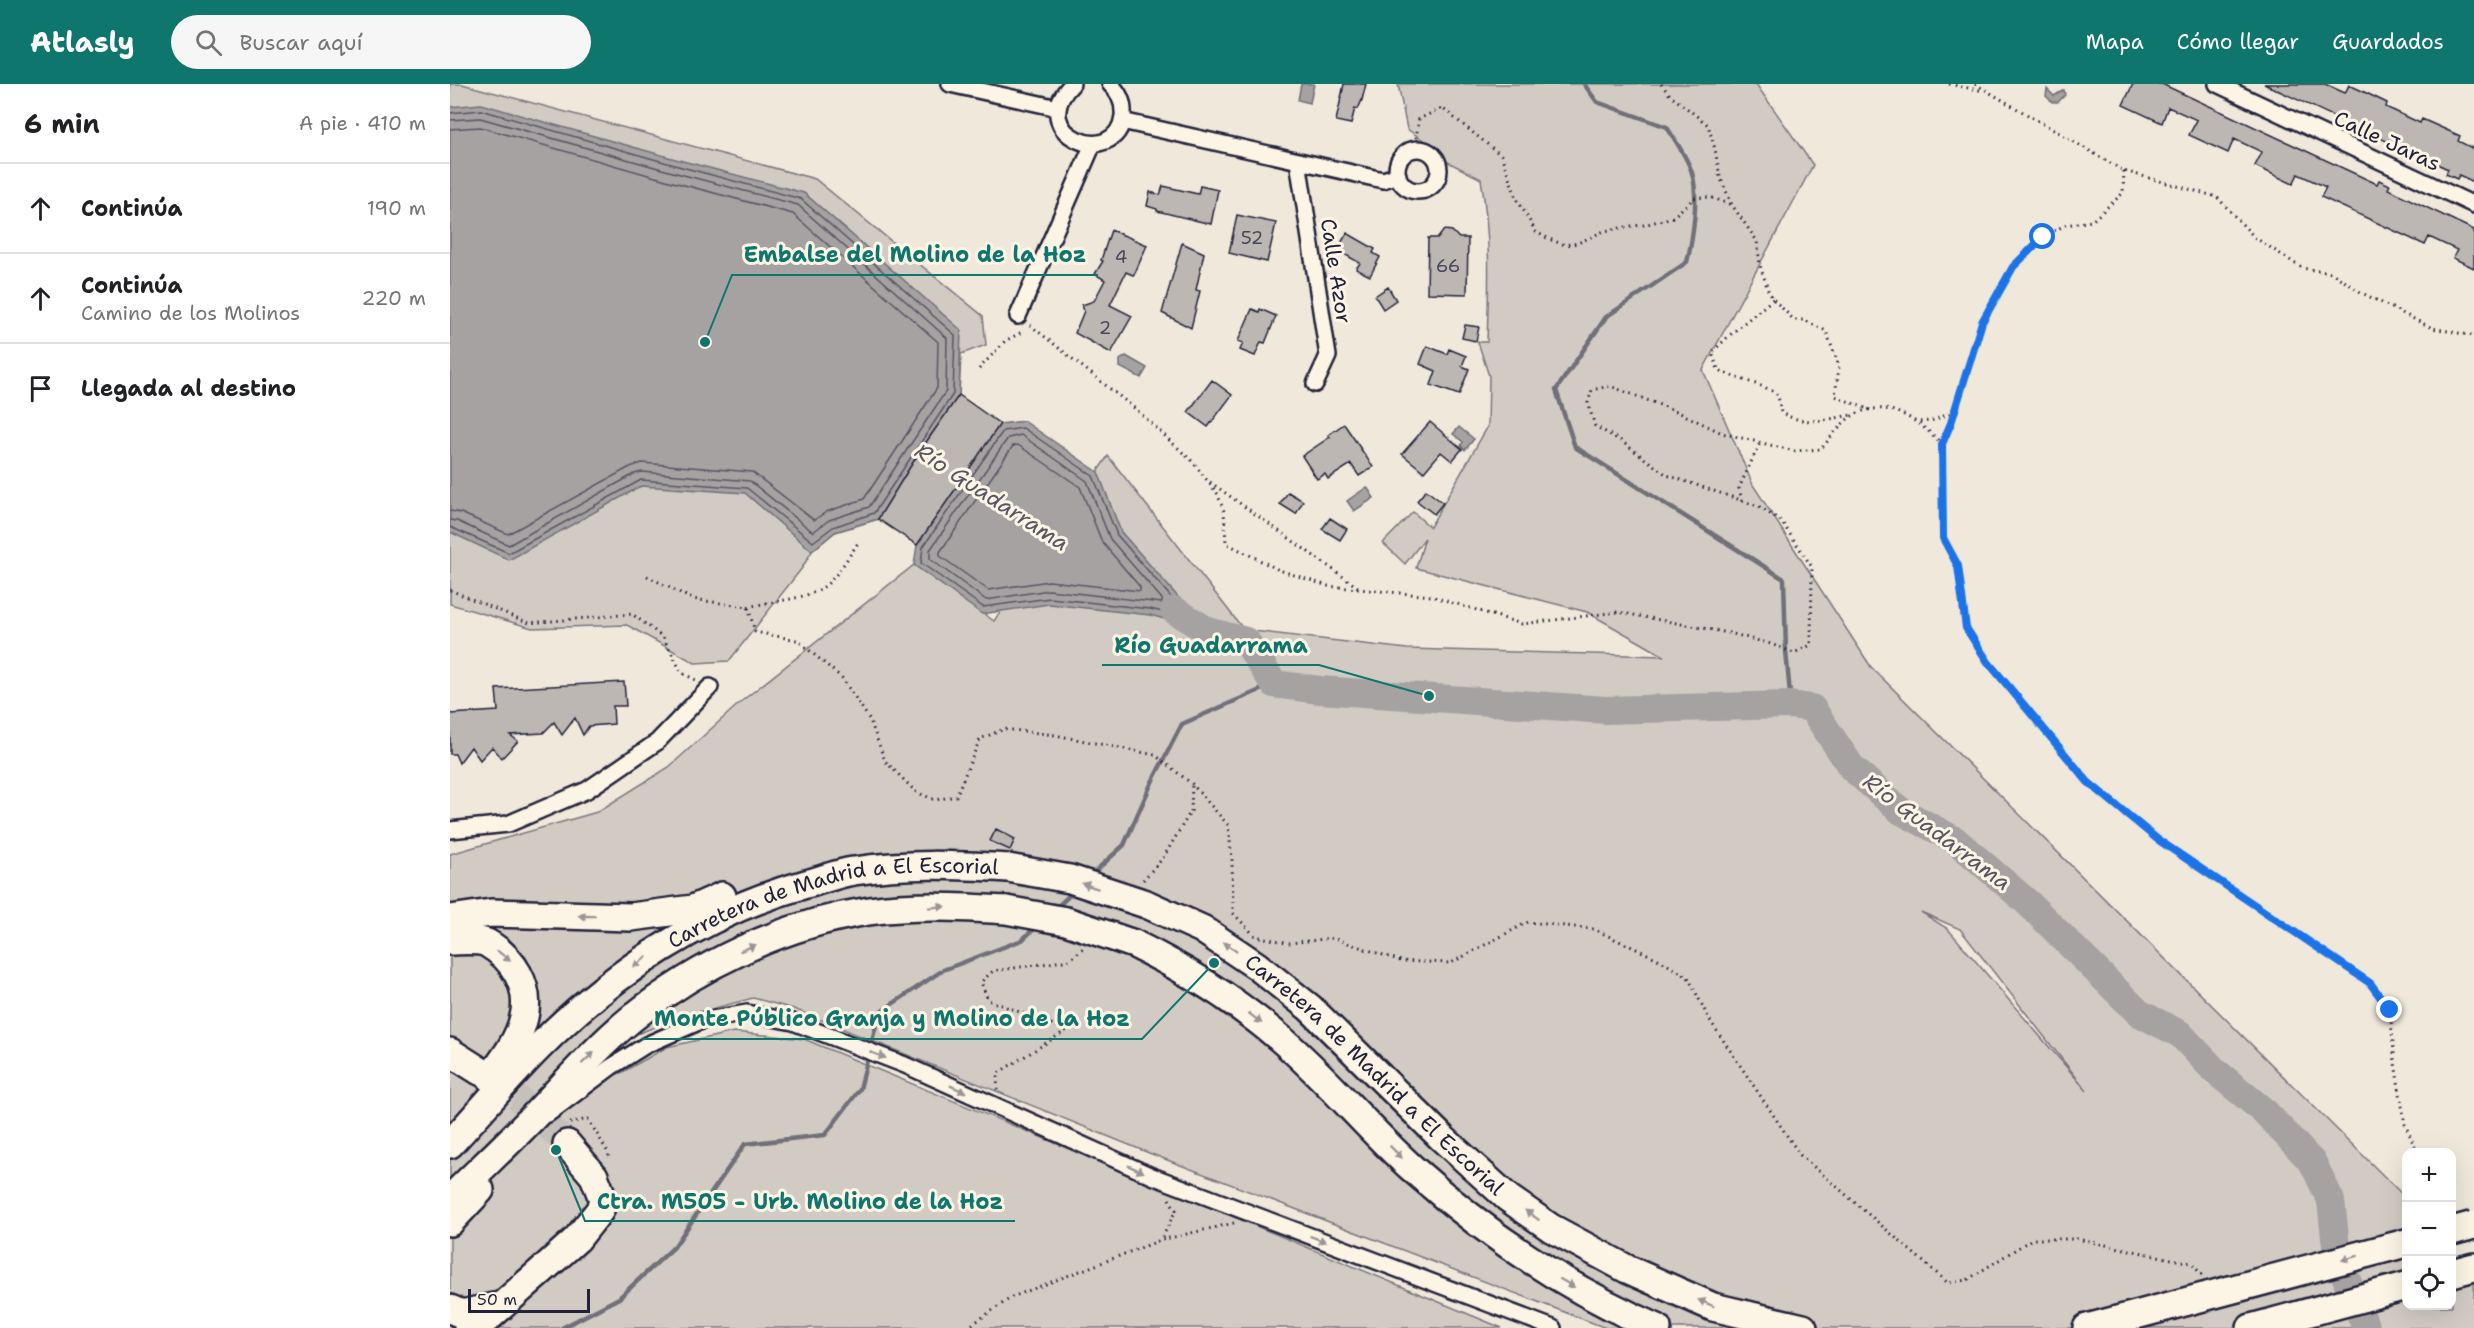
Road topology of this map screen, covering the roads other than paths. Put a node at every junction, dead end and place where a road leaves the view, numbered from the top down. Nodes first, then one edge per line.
1 (950, 84) edge
2 (1072, 84) edge
3 (1110, 84) edge
4 (2217, 84) edge
5 (1058, 108) junction
6 (1122, 121) junction
7 (1092, 144) junction
8 (1298, 161) junction
9 (1398, 175) junction
10 (2474, 205) edge
11 (1018, 316) road end
12 (1315, 384) dead end
13 (710, 687) road end
14 (450, 830) edge
15 (930, 864) junction
16 (450, 919) edge
17 (450, 941) edge
18 (450, 1125) edge
19 (519, 1131) junction
20 (450, 1144) edge
21 (567, 1144) tunnel mouth
22 (450, 1199) edge
23 (450, 1222) edge
24 (2474, 1225) edge
25 (2456, 1230) edge
26 (2402, 1244) edge
27 (2474, 1267) edge
28 (2456, 1272) edge
29 (2402, 1287) edge
30 (503, 1303) junction
31 (450, 1309) edge
32 (468, 1328) edge
33 (1553, 1328) edge
34 (1657, 1328) edge
35 (1803, 1328) edge
36 (2087, 1328) edge
37 (2251, 1328) edge

1 - 5 street
2 - 5 street
3 - 6 street
4 - 10 street, Calle Jaras
5 - 7 street
6 - 7 street
6 - 8 street
7 - 11 street
8 - 9 street
8 - 12 street, Calle Azor
9 - 9 street
13 - 14 street
15 -> 16 highway
15 -> 20 highway, Carretera de Madrid a El Escorial
35 -> 15 highway, Carretera de Madrid a El Escorial, bridge
17 -> 18 highway
19 - 22 highway, Carretera de Madrid a El Escorial
19 - 23 highway
19 -> 33 street
19 -> 34 highway, Carretera de Madrid a El Escorial, bridge
21 - 30 highway
24 - 25 highway, bridge
26 -> 36 highway
27 - 28 highway
29 - 37 highway
30 - 31 highway
30 - 32 highway

